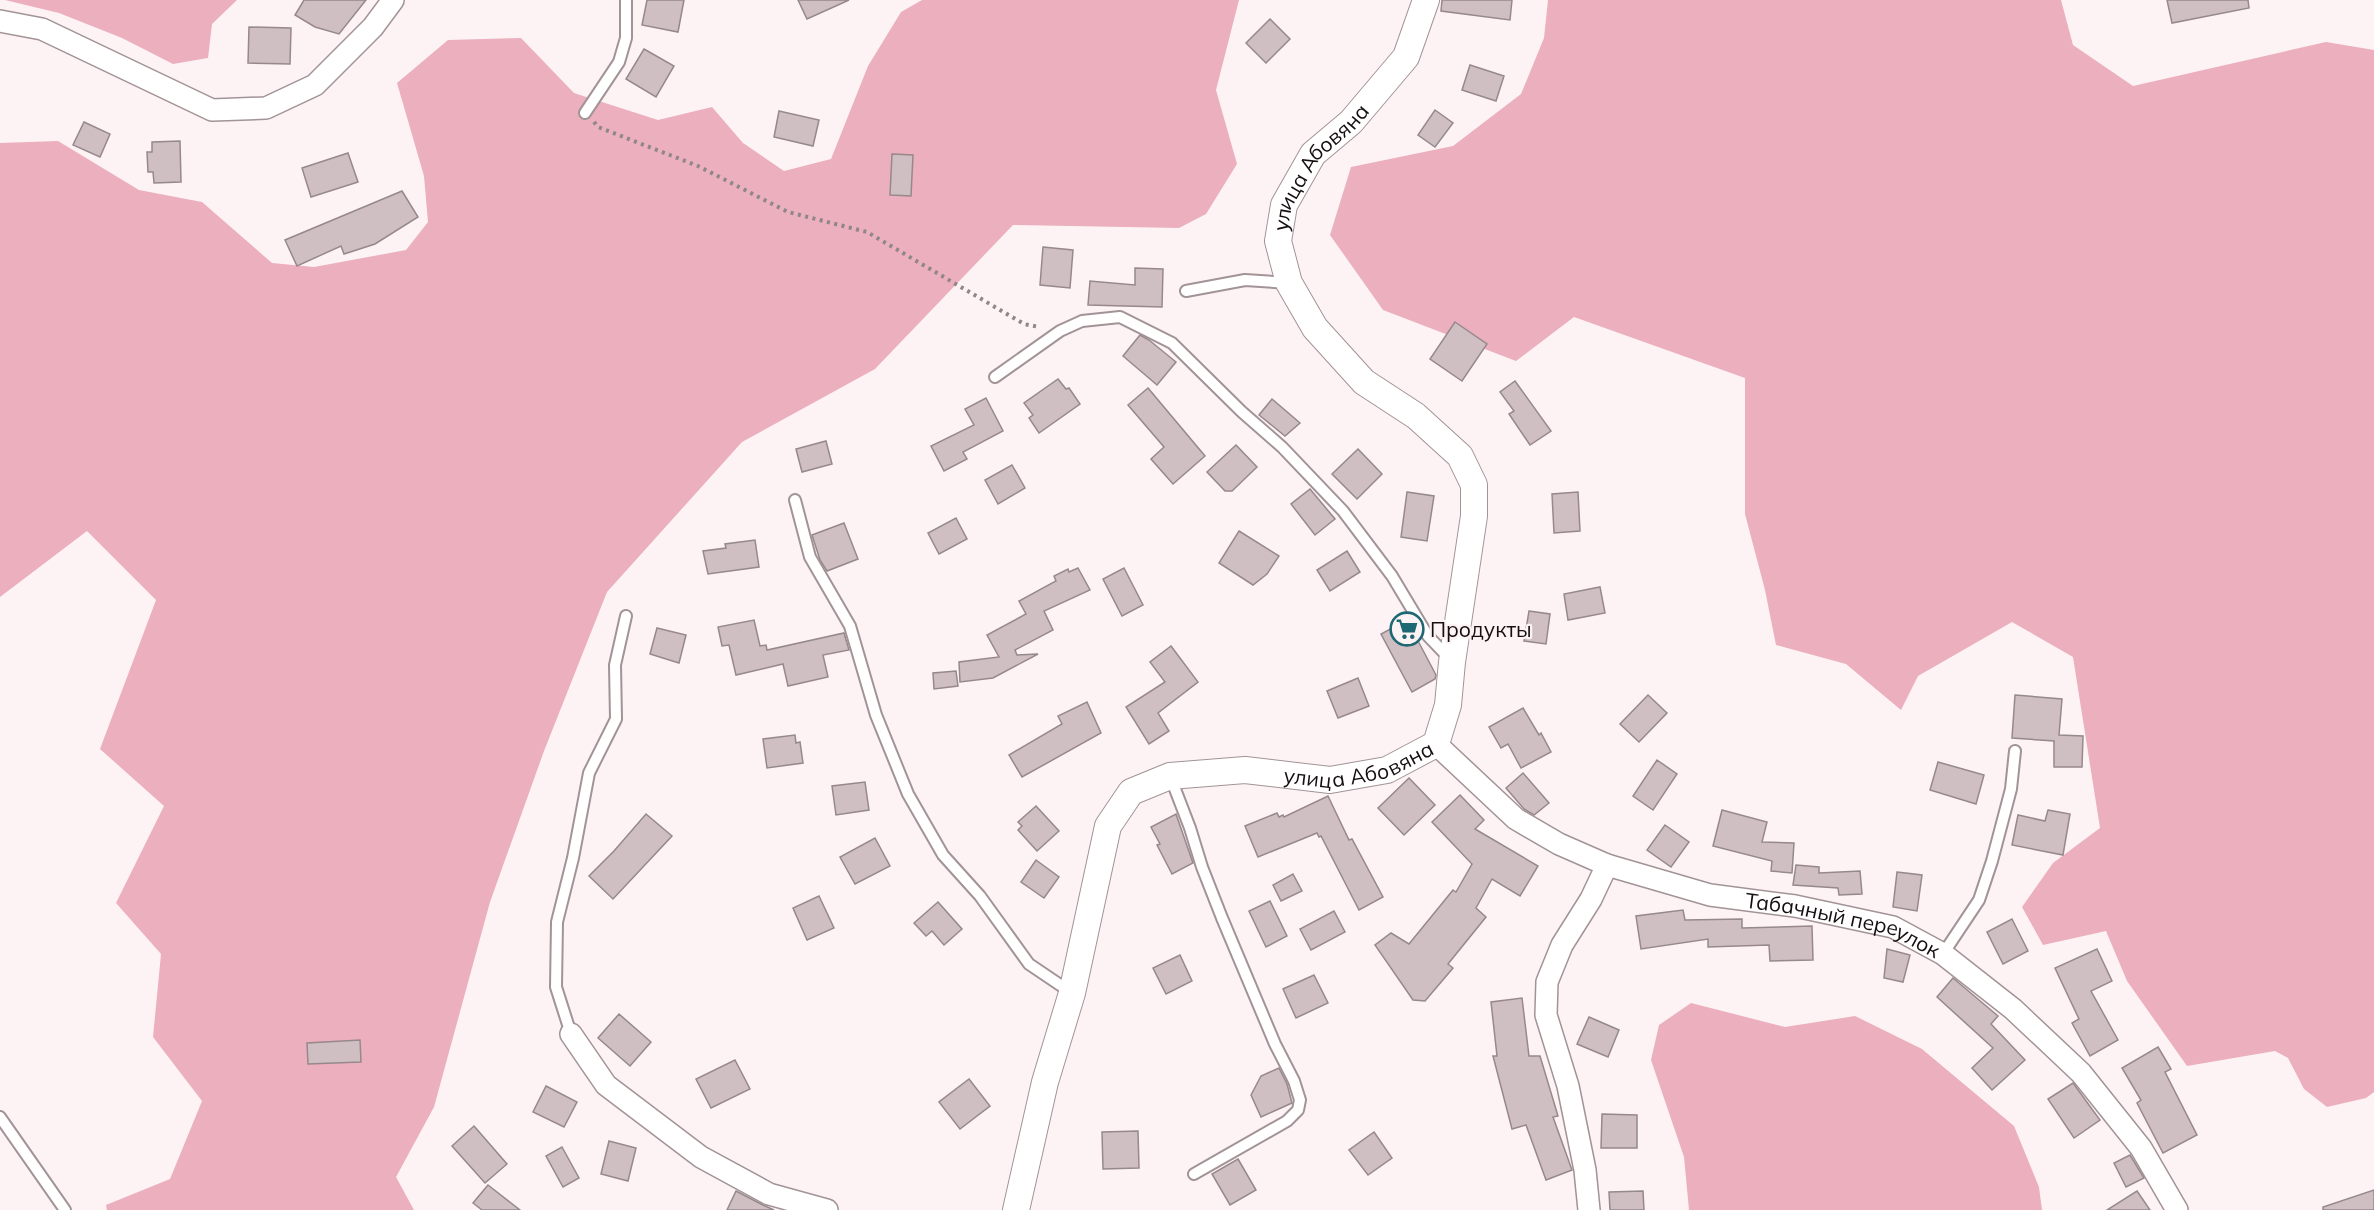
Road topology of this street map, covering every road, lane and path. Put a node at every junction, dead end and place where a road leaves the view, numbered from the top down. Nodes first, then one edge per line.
1 (393, 0) edge
2 (626, 0) edge
3 (1426, 0) edge
4 (0, 21) edge
5 (585, 113) joint
6 (1289, 283) junction
7 (1186, 291) dead end
8 (1060, 331) junction
9 (995, 377) dead end
10 (795, 500) dead end
11 (626, 616) dead end
12 (1452, 662) junction
13 (1436, 744) junction
14 (2014, 751) dead end
15 (1170, 776) junction
16 (1607, 865) junction
17 (1942, 954) junction
18 (1072, 993) junction
19 (571, 1034) joint
20 (0, 1117) edge
21 (1194, 1174) dead end
22 (65, 1210) edge
23 (827, 1210) edge
24 (1016, 1210) edge
25 (1589, 1210) edge
26 (2177, 1210) edge

1 - 4 street
2 - 5 lane
3 - 6 street, улица Абовяна
5 - 8 path
6 - 7 lane
6 - 12 street, улица Абовяна
8 - 9 lane
8 - 12 lane
10 - 18 lane
11 - 19 lane
12 - 13 street, улица Абовяна
13 - 15 street, улица Абовяна
13 - 16 street, Табачный переулок
14 - 17 lane
15 - 18 street, улица Абовяна
15 - 21 lane
16 - 17 street, Табачный переулок
16 - 25 street
17 - 26 street, Табачный переулок
18 - 24 street, улица Абовяна
19 - 23 street
20 - 22 lane

